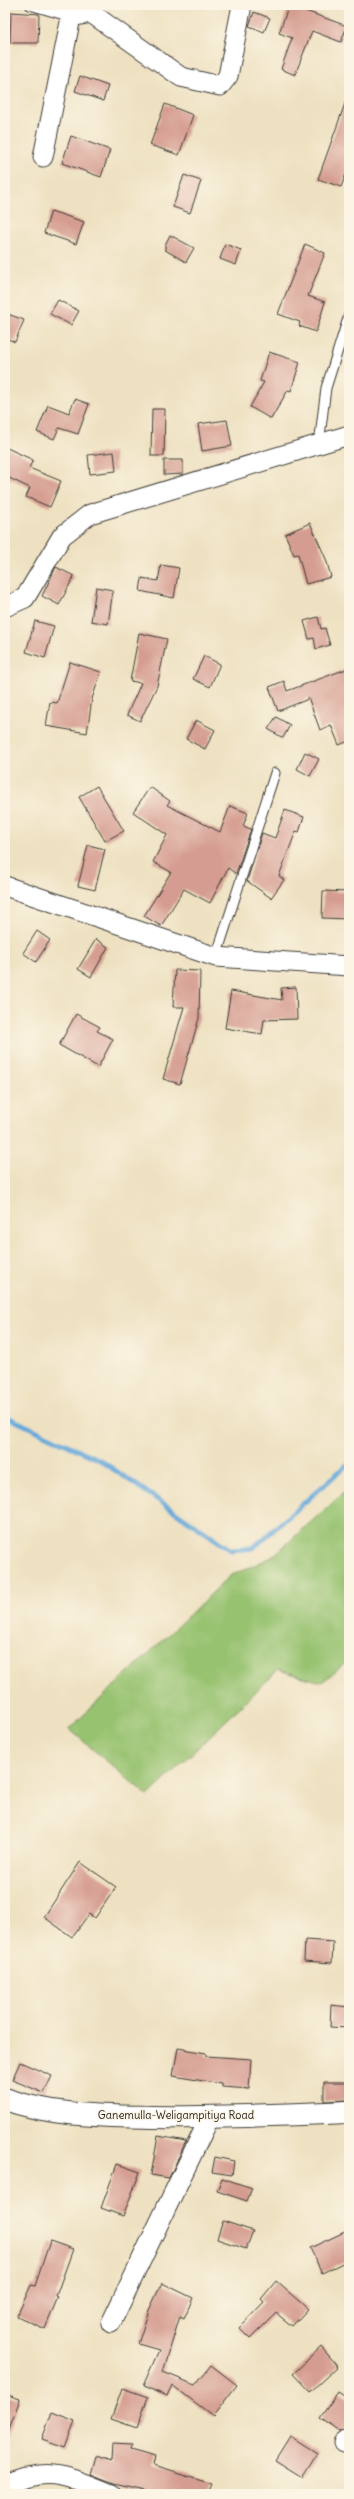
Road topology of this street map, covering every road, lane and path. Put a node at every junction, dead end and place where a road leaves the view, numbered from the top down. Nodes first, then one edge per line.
1 (30, 5) edge
2 (242, 5) edge
3 (71, 17) junction
4 (43, 157) dead end
5 (349, 314) edge
6 (349, 434) edge
7 (319, 444) junction
8 (5, 607) edge
9 (274, 773) dead end
10 (5, 886) edge
11 (216, 957) junction
12 (349, 966) edge
13 (5, 2099) edge
14 (349, 2112) edge
15 (210, 2117) junction
16 (111, 2323) dead end
17 (5, 2485) edge
18 (112, 2494) edge

1 - 3 lane
2 - 3 street
3 - 4 street
5 - 7 lane
6 - 7 street
7 - 8 street
9 - 11 lane
10 - 11 street
11 - 12 street
13 - 15 street, Ganemulla-Weligampitiya Road
14 - 15 street, Ganemulla-Weligampitiya Road
15 - 16 street
17 - 18 street

